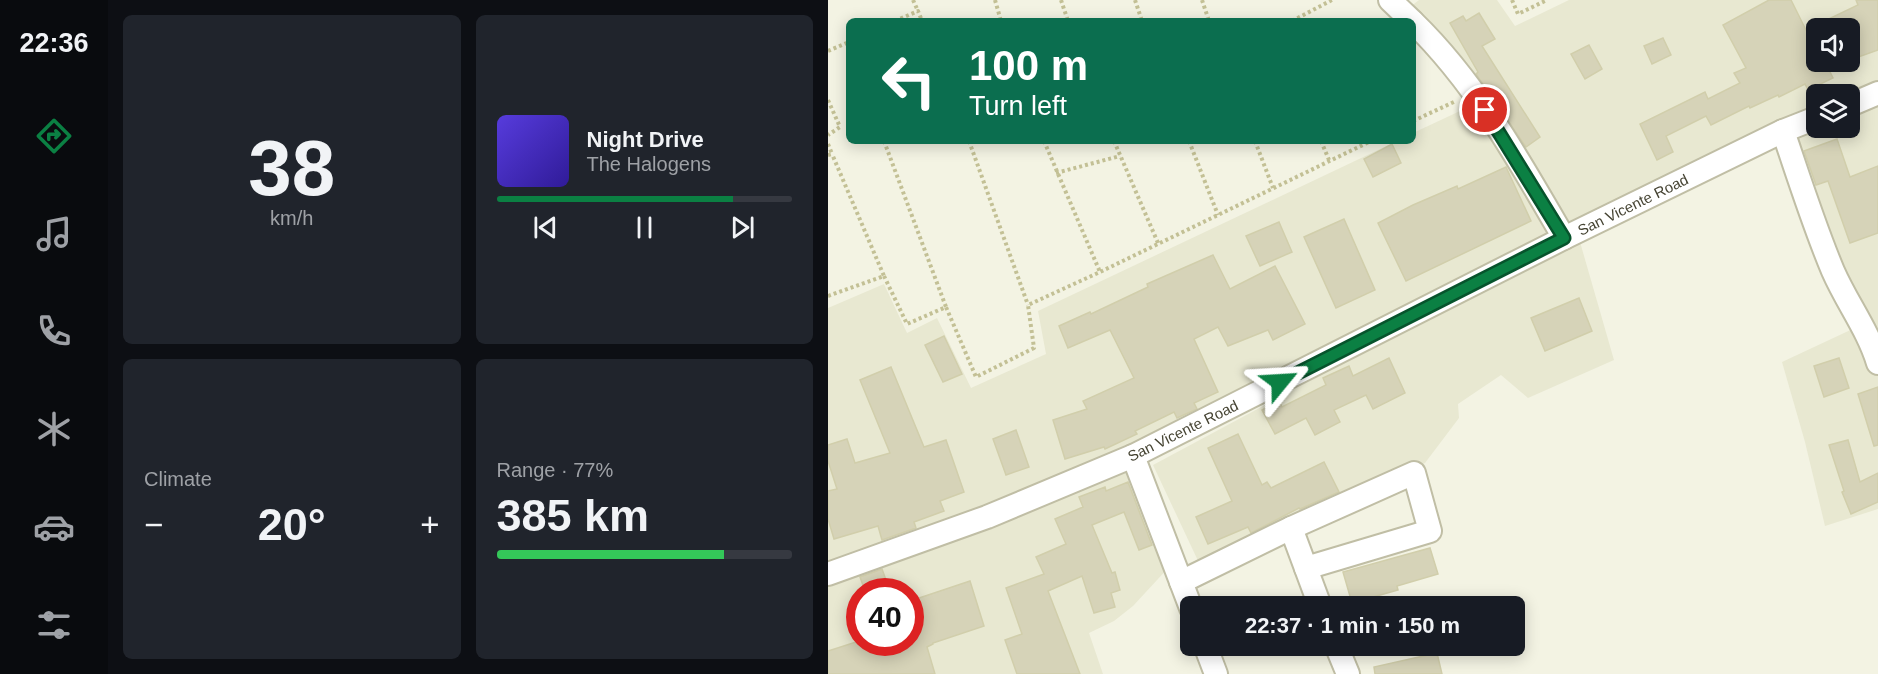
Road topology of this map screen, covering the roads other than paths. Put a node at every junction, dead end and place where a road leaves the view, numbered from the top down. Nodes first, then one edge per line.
1 (1390, 0) edge
2 (1410, 18) edge
3 (1416, 24) edge
4 (1878, 93) edge
5 (1860, 101) edge
6 (1806, 122) edge
7 (1783, 131) junction
8 (1564, 238) junction
9 (1878, 363) edge
10 (1133, 456) junction
11 (1291, 528) junction
12 (1306, 568) junction
13 (828, 574) edge
14 (1181, 582) junction
15 (1186, 596) edge
16 (1316, 596) edge
17 (1209, 656) edge
18 (1341, 656) edge
19 (1216, 674) edge
20 (1348, 674) edge

1 - 2 street
3 - 8 street
4 - 5 street
6 - 7 street, San Vicente Road
7 - 8 street, San Vicente Road
7 - 9 street
8 - 10 street, San Vicente Road
10 - 13 street, San Vicente Road
10 - 14 street
11 - 12 street
11 - 12 street
11 - 14 street
12 - 16 street
14 - 15 street
17 - 19 street
18 - 20 street

